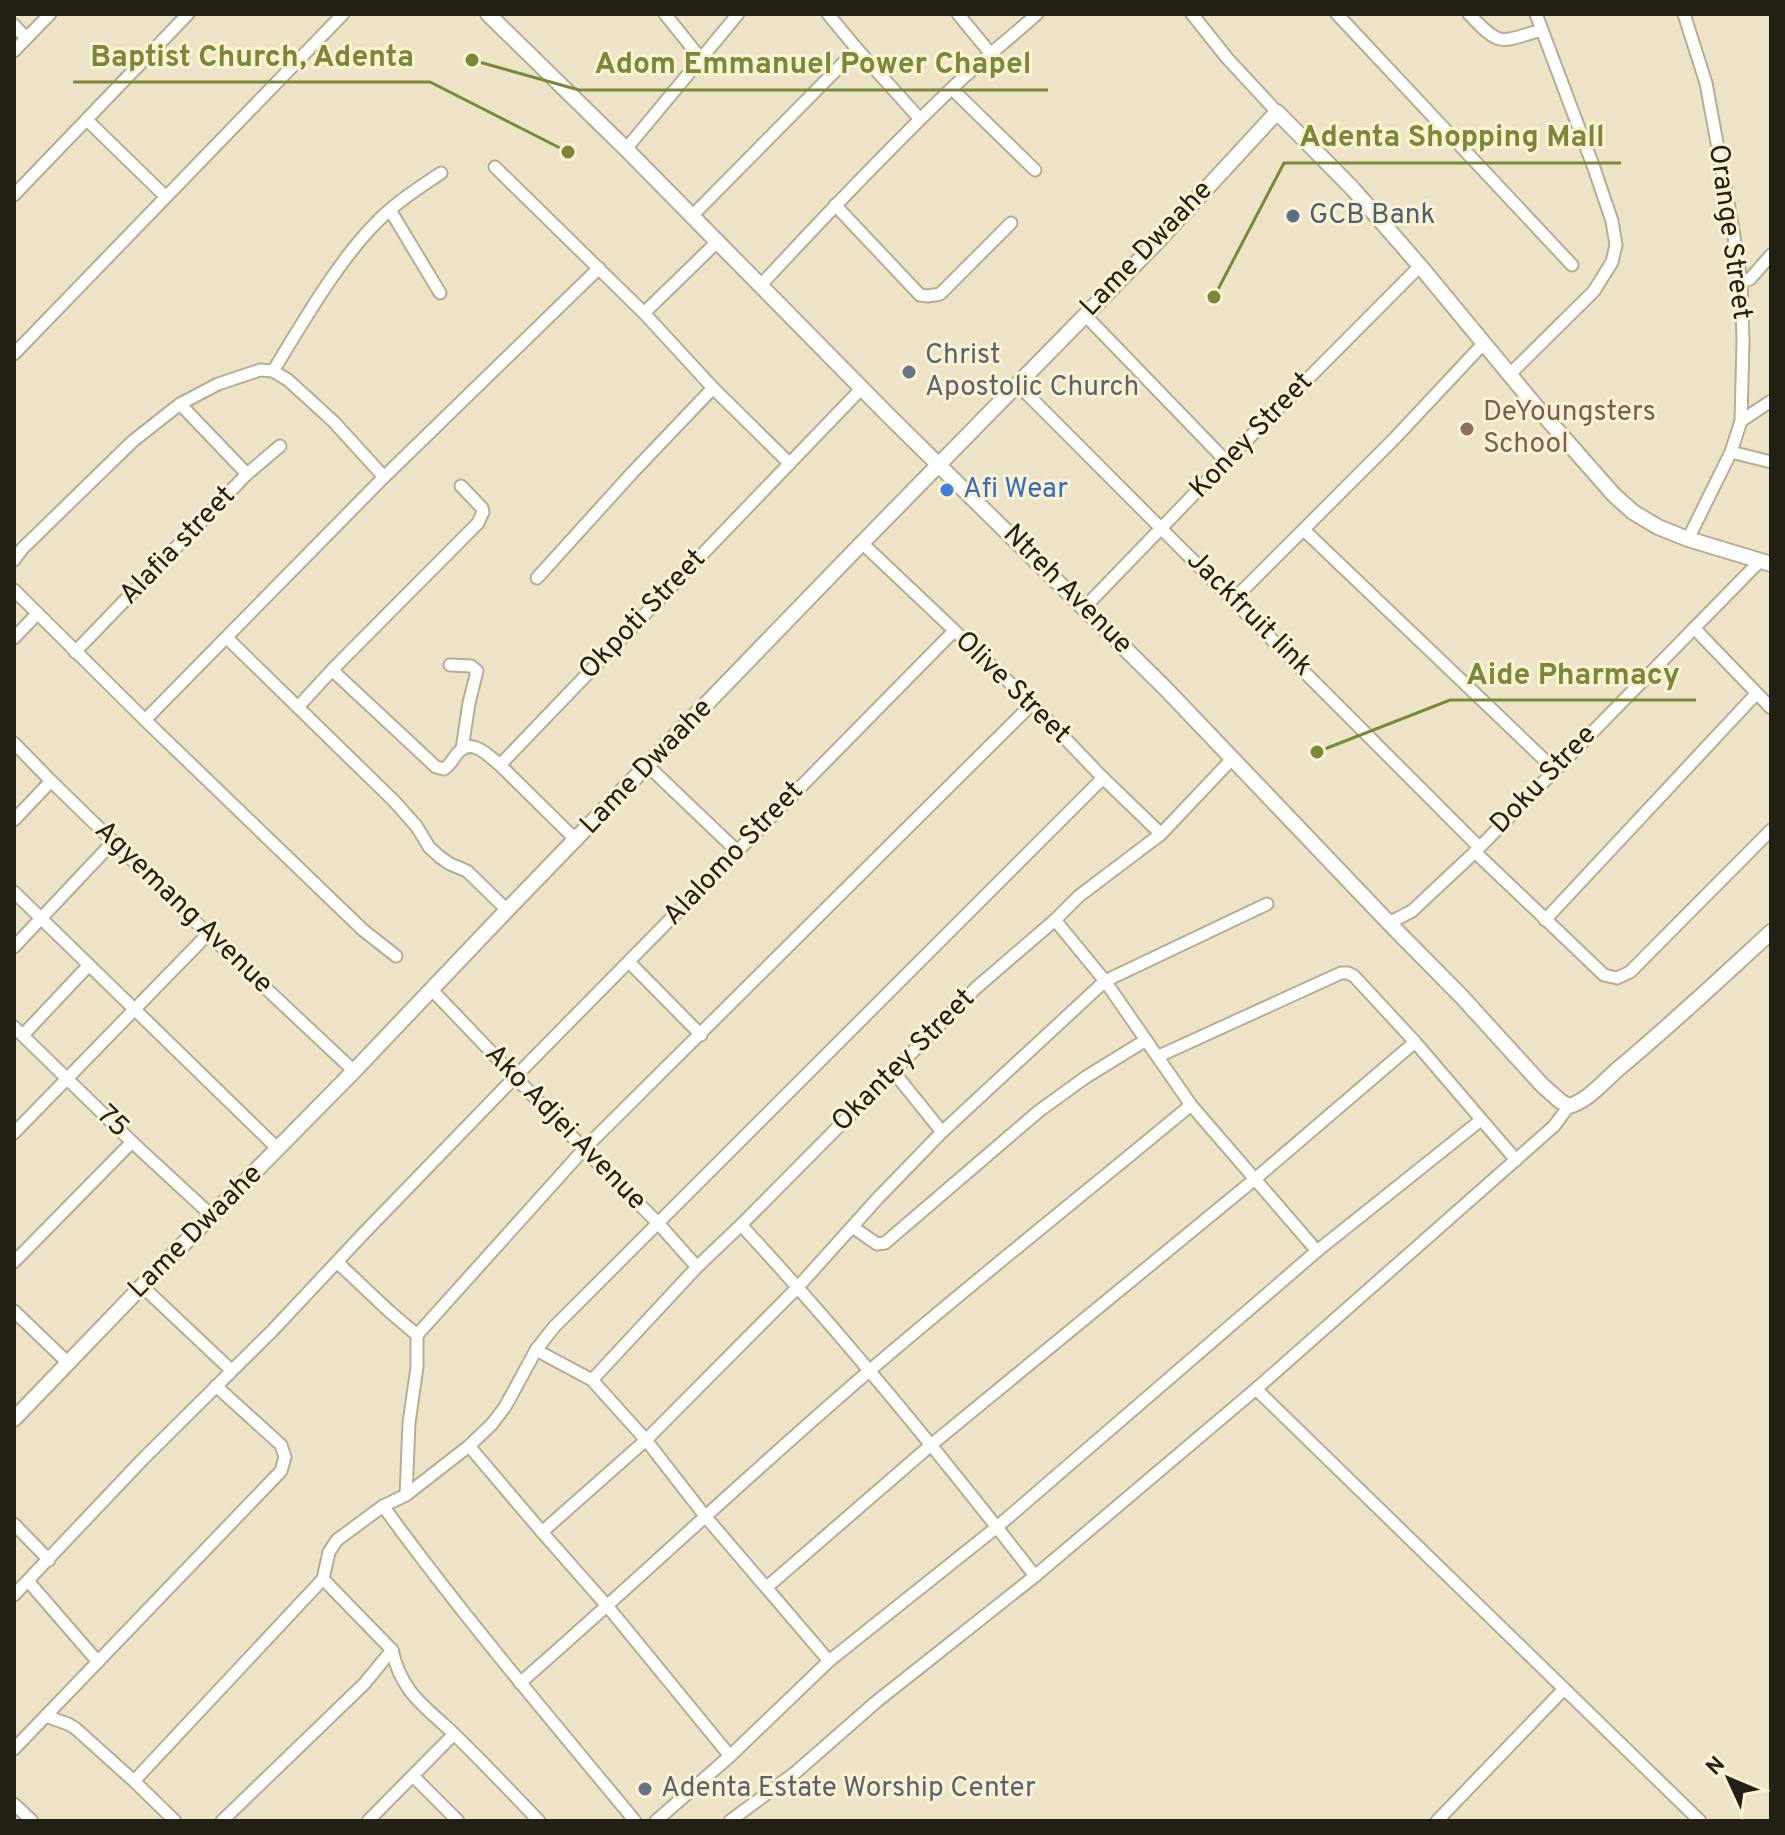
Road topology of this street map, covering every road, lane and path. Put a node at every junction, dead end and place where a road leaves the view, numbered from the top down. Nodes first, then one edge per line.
1 (50, 14) edge
2 (188, 14) edge
3 (343, 14) edge
4 (488, 14) edge
5 (665, 14) edge
6 (738, 14) edge
7 (828, 14) edge
8 (958, 14) edge
9 (1037, 14) edge
10 (1192, 14) edge
11 (1337, 14) edge
12 (1469, 14) edge
13 (1536, 14) edge
14 (1684, 14) edge
15 (14, 25) edge
16 (1542, 30) junction
17 (26, 38) junction
18 (857, 49) junction
19 (14, 51) edge
20 (991, 54) junction
21 (701, 59) junction
22 (952, 89) junction
23 (1277, 112) junction
24 (920, 119) junction
25 (87, 120) junction
26 (626, 149) junction
27 (495, 167) dead end
28 (1035, 170) dead end
29 (441, 173) dead end
30 (14, 195) edge
31 (165, 196) junction
32 (835, 205) junction
33 (390, 210) junction
34 (691, 217) junction
35 (1011, 223) dead end
36 (717, 242) junction
37 (1771, 255) edge
38 (1572, 265) dead end
39 (1420, 266) junction
40 (599, 268) junction
41 (1741, 282) junction
42 (760, 286) junction
43 (440, 293) dead end
44 (644, 313) junction
45 (1085, 315) junction
46 (1483, 344) junction
47 (14, 354) edge
48 (273, 371) junction
49 (1510, 374) junction
50 (1017, 384) junction
51 (713, 388) junction
52 (861, 389) junction
53 (1771, 401) edge
54 (180, 404) junction
55 (1741, 421) junction
56 (280, 446) dead end
57 (1731, 452) junction
58 (1226, 461) junction
59 (1771, 462) edge
60 (789, 463) junction
61 (939, 464) junction
62 (247, 474) junction
63 (384, 477) junction
64 (461, 486) dead end
65 (1162, 528) junction
66 (1304, 530) junction
67 (1688, 539) junction
68 (862, 543) junction
69 (14, 560) edge
70 (1765, 562) edge
71 (537, 578) dead end
72 (14, 590) edge
73 (1234, 599) junction
74 (1085, 607) junction
75 (37, 614) junction
76 (1694, 628) junction
77 (954, 631) junction
78 (14, 638) edge
79 (227, 638) junction
80 (75, 652) junction
81 (450, 665) dead end
82 (332, 670) junction
83 (1756, 694) junction
84 (1032, 704) junction
85 (298, 707) junction
86 (1771, 708) edge
87 (145, 720) junction
88 (14, 743) edge
89 (462, 749) junction
90 (1232, 759) junction
91 (500, 765) junction
92 (648, 766) junction
93 (1554, 769) junction
94 (1103, 778) junction
95 (51, 781) junction
96 (14, 820) edge
97 (1771, 830) edge
98 (1161, 834) junction
99 (576, 840) junction
100 (114, 841) junction
101 (1477, 849) junction
102 (737, 851) junction
103 (14, 892) edge
104 (1267, 904) dead end
105 (507, 910) junction
106 (41, 918) junction
107 (1055, 920) junction
108 (1545, 920) junction
109 (1389, 923) junction
110 (1771, 932) edge
111 (208, 934) junction
112 (14, 947) edge
113 (396, 956) dead end
114 (629, 962) junction
115 (89, 965) junction
116 (1105, 981) junction
117 (432, 990) junction
118 (134, 1009) junction
119 (18, 1031) edge
120 (701, 1035) junction
121 (1146, 1040) junction
122 (1415, 1042) junction
123 (1159, 1056) junction
124 (354, 1071) junction
125 (893, 1071) junction
126 (515, 1077) junction
127 (67, 1079) junction
128 (1191, 1105) junction
129 (1569, 1106) junction
130 (1481, 1120) junction
131 (942, 1132) junction
132 (14, 1133) edge
133 (132, 1142) junction
134 (278, 1149) junction
135 (584, 1149) junction
136 (1516, 1160) junction
137 (1255, 1179) junction
138 (212, 1216) junction
139 (657, 1222) junction
140 (741, 1225) junction
141 (854, 1228) junction
142 (1317, 1251) junction
143 (14, 1262) edge
144 (337, 1262) junction
145 (697, 1267) junction
146 (142, 1286) junction
147 (798, 1287) junction
148 (14, 1311) edge
149 (417, 1335) junction
150 (536, 1350) junction
151 (67, 1362) junction
152 (231, 1370) junction
153 (869, 1371) junction
154 (592, 1380) junction
155 (216, 1386) junction
156 (1256, 1389) junction
157 (14, 1419) edge
158 (646, 1440) junction
159 (931, 1445) junction
160 (469, 1446) junction
161 (406, 1495) junction
162 (383, 1506) junction
163 (705, 1516) junction
164 (14, 1524) edge
165 (997, 1527) junction
166 (542, 1532) junction
167 (49, 1560) junction
168 (1035, 1576) junction
169 (323, 1579) junction
170 (28, 1581) junction
171 (767, 1587) junction
172 (14, 1595) edge
173 (608, 1607) junction
174 (392, 1650) junction
175 (829, 1661) junction
176 (98, 1662) junction
177 (520, 1683) junction
178 (1564, 1689) junction
179 (46, 1716) junction
180 (454, 1734) junction
181 (14, 1749) edge
182 (730, 1756) junction
183 (413, 1776) junction
184 (134, 1781) junction
185 (14, 1804) edge
186 (32, 1821) edge
187 (175, 1821) edge
188 (222, 1821) edge
189 (368, 1821) edge
190 (458, 1821) edge
191 (539, 1821) edge
192 (635, 1821) edge
193 (656, 1821) edge
194 (730, 1821) edge
195 (1437, 1821) edge
196 (1700, 1821) edge

1 - 17 street
2 - 25 street
3 - 31 street
4 - 26 street, Ntreh Avenue
5 - 21 street
6 - 21 street
7 - 18 street
8 - 20 street
9 - 20 street
10 - 23 street
11 - 38 street
12 - 16 street
13 - 16 street
14 - 41 street, Orange Street
15 - 17 street
16 - 49 street
17 - 19 street
18 - 24 street
18 - 34 street
20 - 22 street
21 - 26 street
22 - 24 street
22 - 28 street
23 - 39 street
23 - 45 street, Lame Dwaahe
24 - 32 street
25 - 30 street
25 - 31 street
26 - 34 street, Ntreh Avenue
27 - 40 street
29 - 33 street
31 - 47 street
32 - 35 street
32 - 42 street
33 - 43 street
33 - 48 street
34 - 36 street, Ntreh Avenue
36 - 42 street, Ntreh Avenue
36 - 44 street
37 - 41 street
39 - 46 street
39 - 58 street, Koney Street
40 - 44 street
40 - 63 street
41 - 55 street, Orange Street
42 - 52 street, Ntreh Avenue
44 - 51 street
45 - 50 street, Lame Dwaahe
45 - 58 street
46 - 49 street
46 - 66 street
48 - 54 street
48 - 63 street
49 - 67 street
50 - 61 street, Lame Dwaahe
50 - 65 street, Jackfruit link
51 - 60 street
51 - 71 street
52 - 60 street, Okpoti Street
52 - 61 street, Ntreh Avenue
53 - 55 street
54 - 62 street, Alafia street
54 - 69 street
55 - 57 street, Orange Street
56 - 62 street
57 - 59 street
57 - 67 street, Orange Street
58 - 65 street, Koney Street
60 - 91 street, Okpoti Street
61 - 68 street, Lame Dwaahe
61 - 74 street, Ntreh Avenue
62 - 80 street, Alafia street
63 - 79 street
64 - 82 street
65 - 73 street, Jackfruit link
65 - 74 street, Koney Street
66 - 73 street
66 - 93 street
67 - 70 street
68 - 77 street, Olive Street
68 - 92 street, Lame Dwaahe
70 - 76 street, Doku Stree
72 - 75 street
73 - 101 street, Jackfruit link
74 - 90 street, Ntreh Avenue
75 - 78 street
75 - 80 street
76 - 83 street
76 - 93 street, Doku Stree
77 - 84 street, Olive Street
77 - 102 street, Alalomo Street
79 - 85 street
79 - 87 street
80 - 87 street
81 - 89 street
82 - 85 street
82 - 89 street
83 - 86 street
83 - 108 street
84 - 94 street, Olive Street
84 - 120 street
85 - 105 street
87 - 113 street
88 - 95 street, Agyemang Avenue
89 - 91 street
90 - 98 street, Okantey Street
90 - 109 street, Ntreh Avenue
91 - 99 street
92 - 99 street, Lame Dwaahe
92 - 102 street
93 - 101 street, Doku Stree
94 - 98 street, Olive Street
94 - 139 street
95 - 96 street
95 - 100 street, Agyemang Avenue
97 - 108 street, Jackfruit link
98 - 107 street, Okantey Street
99 - 105 street, Lame Dwaahe
100 - 106 street
100 - 111 street, Agyemang Avenue
101 - 108 street, Jackfruit link
101 - 109 street, Doku Stree
102 - 114 street, Alalomo Street
103 - 106 street
104 - 116 street
105 - 117 street, Lame Dwaahe
106 - 112 street
106 - 115 street
107 - 116 street
107 - 125 street, Okantey Street
109 - 129 street, Ntreh Avenue
110 - 129 street
111 - 118 street
111 - 124 street, Agyemang Avenue
114 - 120 street
114 - 126 street, Alalomo Street
115 - 118 street
115 - 119 street
116 - 121 street
116 - 131 street
117 - 124 street, Lame Dwaahe
117 - 126 street, Ako Adjei Avenue
118 - 127 street
118 - 134 street
119 - 127 street, 75
120 - 135 street
121 - 123 street
121 - 141 street
122 - 123 street
122 - 130 street
122 - 137 street
123 - 128 street
124 - 134 street, Lame Dwaahe
125 - 131 street
125 - 140 street, Okantey Street
126 - 135 street, Ako Adjei Avenue
126 - 144 street, Alalomo Street
127 - 132 street
127 - 133 street, 75
128 - 137 street
128 - 153 street
129 - 136 street
130 - 136 street
130 - 142 street
131 - 141 street
133 - 138 street, 75
133 - 143 street
134 - 138 street, Lame Dwaahe
135 - 139 street, Ako Adjei Avenue
135 - 149 street
136 - 156 street
137 - 142 street
137 - 159 street
138 - 146 street, Lame Dwaahe
139 - 145 street, Ako Adjei Avenue
139 - 150 street
140 - 145 street, Okantey Street
140 - 147 street
141 - 147 street
142 - 165 street
144 - 149 street
144 - 152 street, Alalomo Street
145 - 154 street, Okantey Street
146 - 151 street, Lame Dwaahe
146 - 152 street
147 - 153 street
147 - 158 street
148 - 151 street
149 - 161 street
150 - 154 street
150 - 160 street
151 - 157 street, Lame Dwaahe
152 - 155 street, Alalomo Street
153 - 159 street
153 - 163 street
154 - 158 street
155 - 167 street, Alalomo Street
155 - 176 street
156 - 168 street
156 - 178 street
158 - 163 street
158 - 166 street
159 - 165 street
159 - 171 street
160 - 161 street
160 - 166 street
161 - 162 street
162 - 169 street
162 - 177 street
163 - 171 street
163 - 173 street
164 - 167 street
165 - 168 street
165 - 175 street
166 - 173 street
167 - 170 street, Alalomo Street
168 - 194 street
169 - 174 street
169 - 184 street
170 - 172 street, Alalomo Street
170 - 176 street
171 - 175 street
173 - 177 street
173 - 182 street
174 - 180 street
174 - 188 street
175 - 182 street
176 - 179 street
177 - 192 street
178 - 195 street
178 - 196 street
179 - 181 street
179 - 184 street
180 - 183 street
180 - 191 street
182 - 193 street
183 - 189 street
183 - 190 street
184 - 187 street
185 - 186 street

